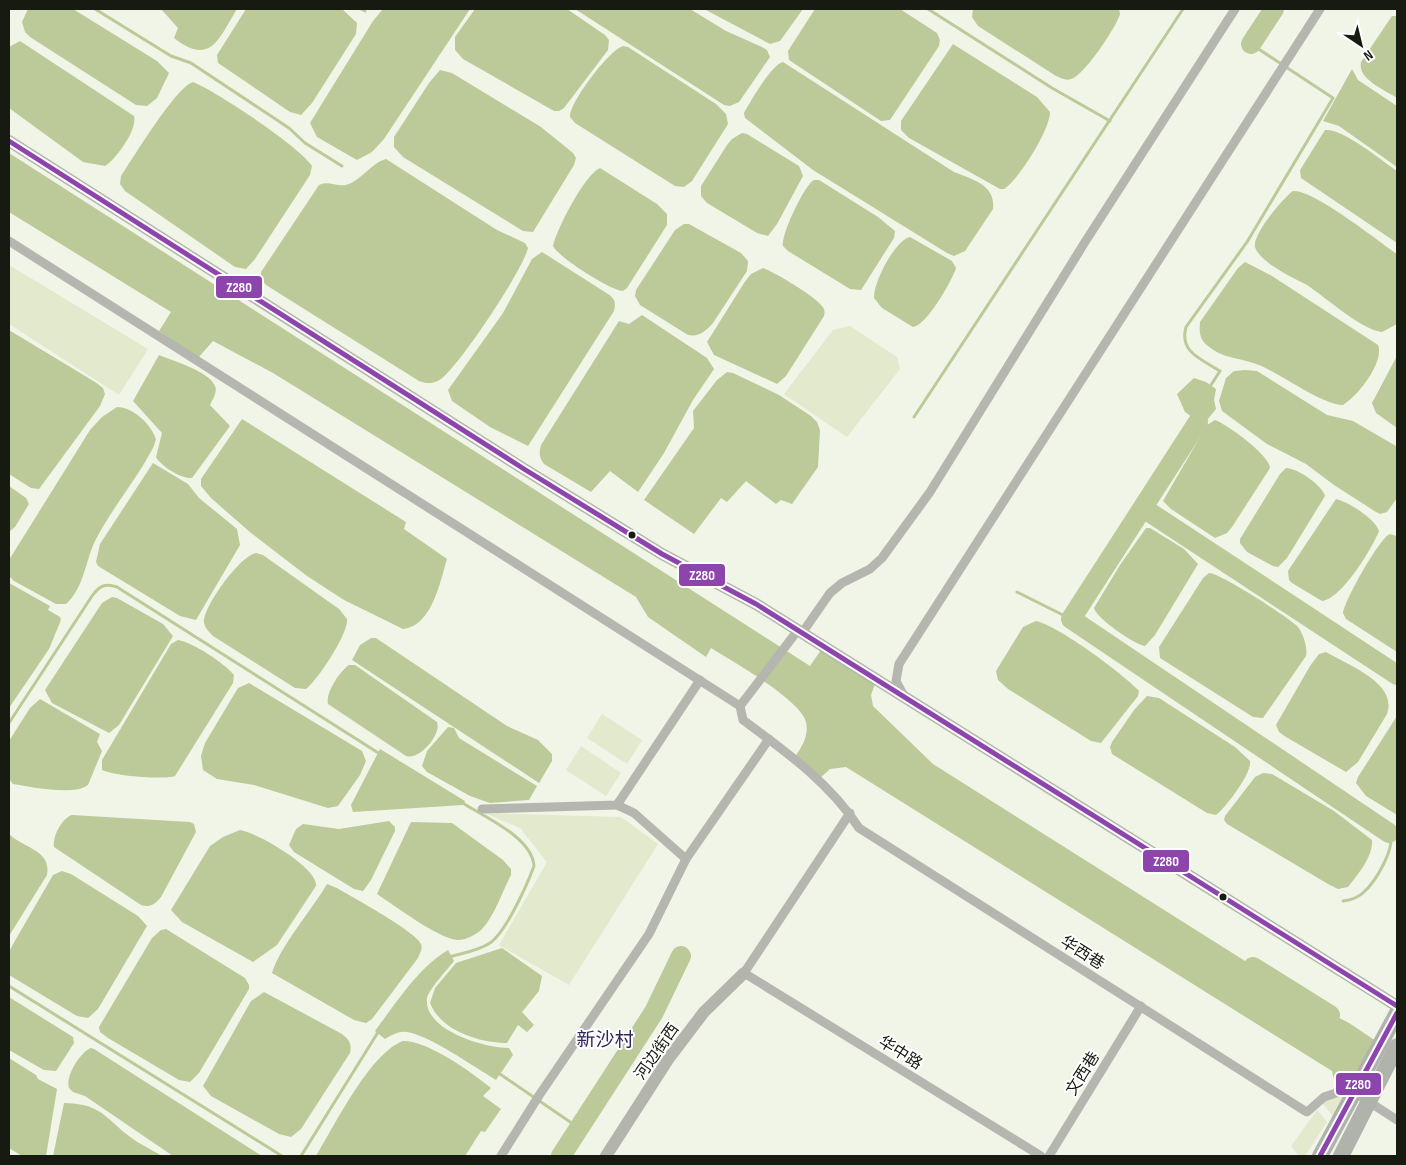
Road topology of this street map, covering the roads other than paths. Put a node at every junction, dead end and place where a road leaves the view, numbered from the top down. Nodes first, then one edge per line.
1 (1235, 9) edge
2 (1320, 9) edge
3 (9, 141) edge
4 (9, 241) edge
5 (800, 631) junction
6 (700, 680) junction
7 (904, 697) junction
8 (740, 706) junction
9 (769, 739) junction
10 (617, 805) junction
11 (482, 809) dead end
12 (850, 813) junction
13 (686, 860) junction
14 (744, 973) junction
15 (1141, 1006) junction
16 (1397, 1006) edge
17 (1397, 1013) edge
18 (1397, 1046) edge
19 (1397, 1120) edge
20 (1344, 1151) edge
21 (501, 1156) edge
22 (606, 1156) edge
23 (1042, 1156) edge
24 (1048, 1156) edge
25 (1320, 1156) edge

1 - 5 street
2 - 7 street
3 - 5 street
4 - 6 street
5 - 7 street
5 - 8 street
6 - 8 street
6 - 10 street
7 - 16 street
8 - 9 street, 华西巷
9 - 12 street, 华西巷
9 - 13 street
10 - 11 street
10 - 13 street
12 - 14 street
12 - 15 street, 华西巷
13 - 21 street
14 - 22 street, 河边街西
14 - 23 street, 华中路
15 - 19 street, 华西巷
15 - 24 street, 文西巷
17 - 25 highway
18 - 20 highway

